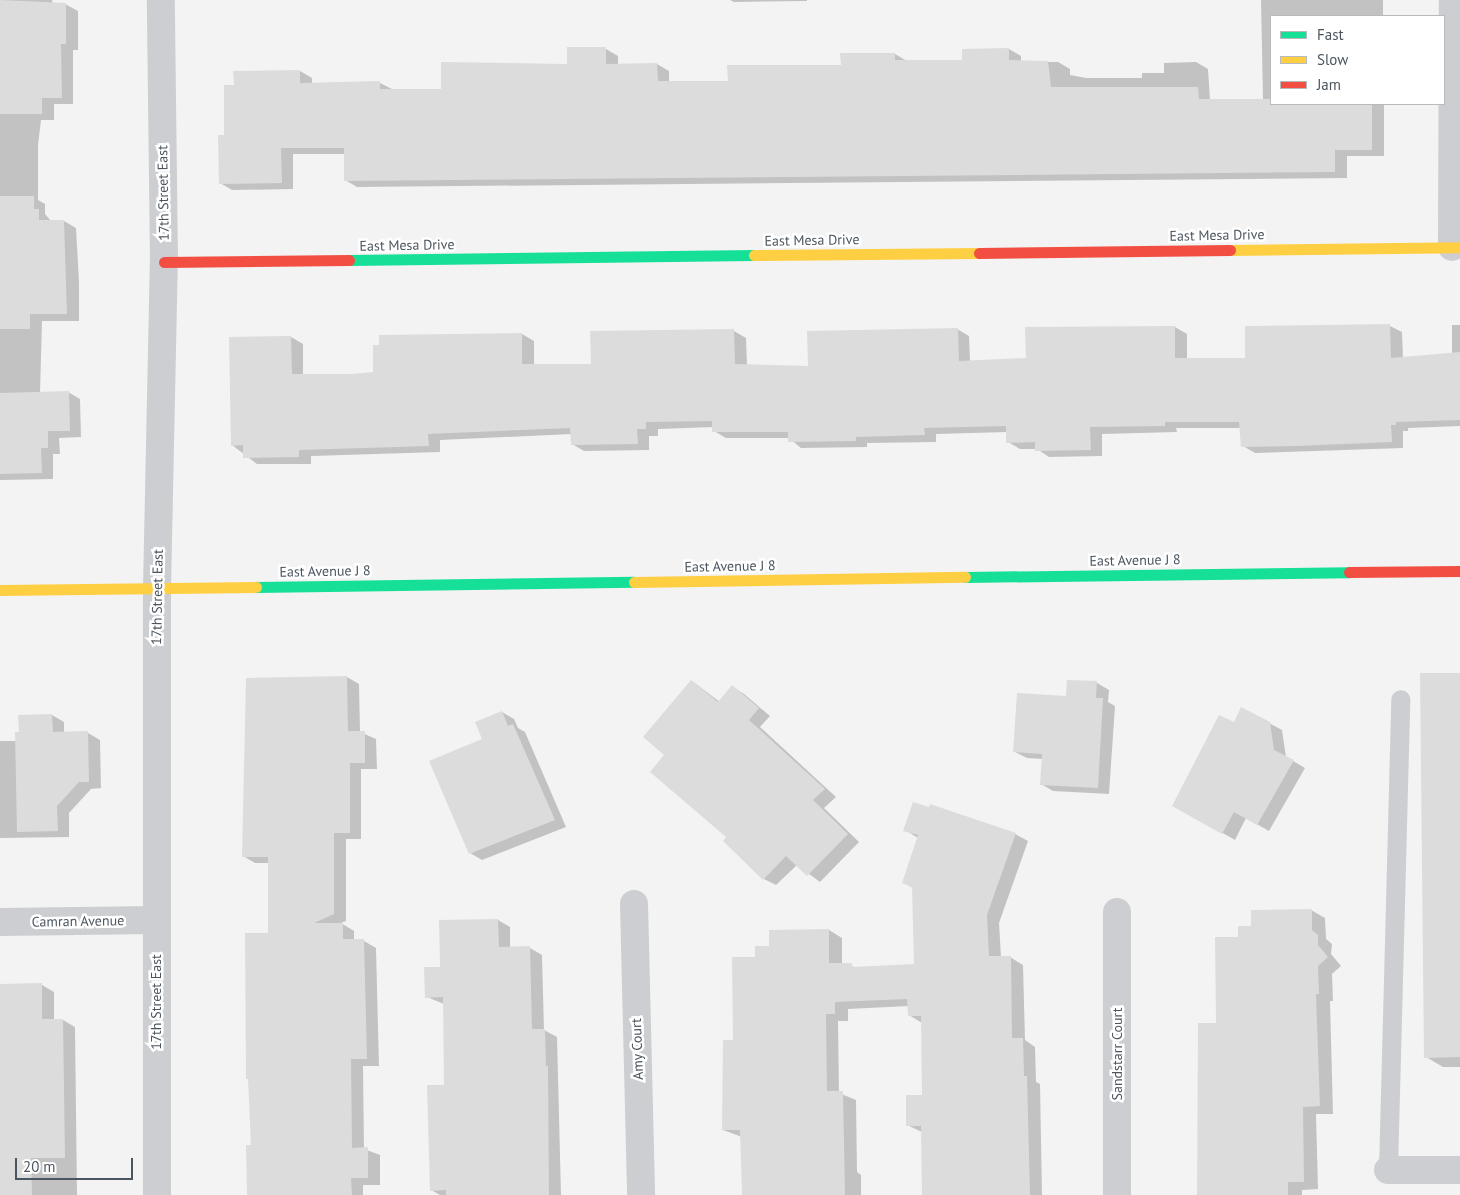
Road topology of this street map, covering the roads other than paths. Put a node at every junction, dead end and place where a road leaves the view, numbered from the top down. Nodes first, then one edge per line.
1 (161, 0) edge
2 (1453, 0) edge
3 (1456, 247) edge
4 (164, 262) junction
5 (1460, 571) edge
6 (156, 588) junction
7 (0, 590) edge
8 (1400, 699) dead end
9 (634, 904) dead end
10 (1117, 912) dead end
11 (156, 920) junction
12 (0, 922) edge
13 (1388, 1170) joint
14 (1460, 1170) edge
15 (157, 1195) edge
16 (641, 1195) edge
17 (1117, 1195) edge

1 - 4 street, 17th Street East
2 - 3 street
3 - 4 street, East Mesa Drive
4 - 6 street, 17th Street East
5 - 6 street, East Avenue J 8
6 - 7 street, East Avenue J 8
6 - 11 street, 17th Street East
8 - 13 lane
9 - 16 street, Amy Court
10 - 17 street, Sandstarr Court
11 - 12 street, Camran Avenue
11 - 15 street, 17th Street East
13 - 14 street

